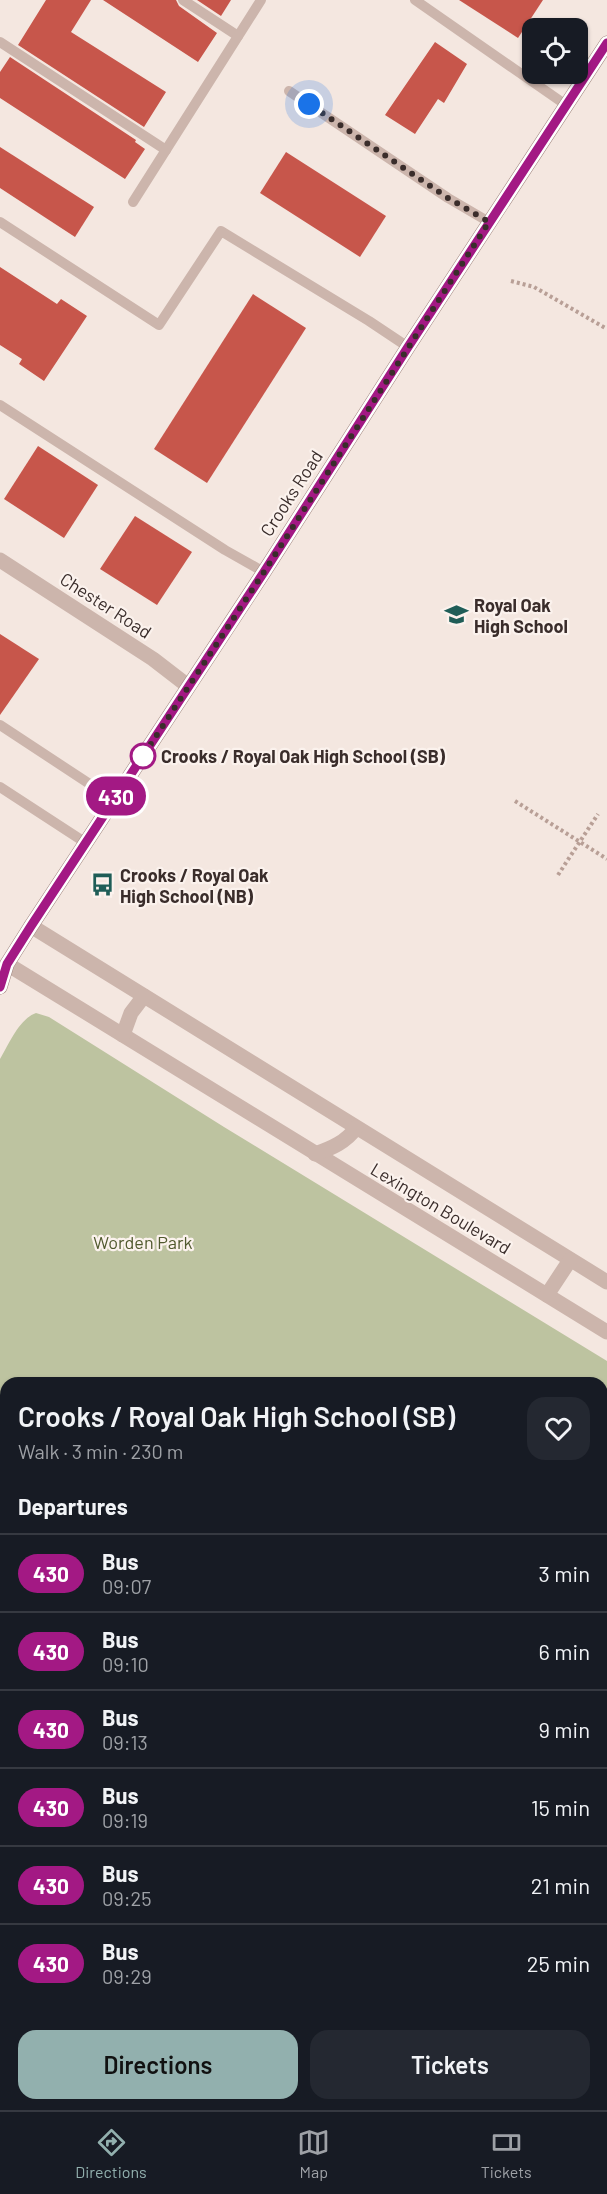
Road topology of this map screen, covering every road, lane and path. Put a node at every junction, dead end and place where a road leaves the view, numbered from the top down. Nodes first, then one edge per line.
1 (183, 0) edge
2 (261, 0) edge
3 (415, 0) edge
4 (238, 36) junction
5 (0, 42) edge
6 (607, 43) edge
7 (289, 91) dead end
8 (566, 105) junction
9 (166, 150) junction
10 (133, 202) dead end
11 (0, 222) edge
12 (489, 222) junction
13 (511, 281) dead end
14 (607, 329) edge
15 (408, 347) junction
16 (0, 405) edge
17 (0, 560) edge
18 (264, 572) junction
19 (188, 686) junction
20 (0, 725) edge
21 (0, 787) edge
22 (114, 800) junction
23 (515, 801) dead end
24 (598, 814) dead end
25 (580, 842) junction
26 (86, 843) junction
27 (607, 859) edge
28 (558, 875) dead end
29 (31, 926) junction
30 (4, 966) edge
31 (0, 987) edge
32 (144, 996) junction
33 (123, 1035) junction
34 (356, 1128) junction
35 (315, 1154) junction
36 (570, 1260) junction
37 (607, 1282) edge
38 (547, 1295) junction
39 (607, 1332) edge

1 - 4 lane
2 - 4 lane
3 - 8 lane
4 - 9 lane
5 - 9 lane
6 - 8 main road, Crooks Road
7 - 12 lane
8 - 12 main road, Crooks Road
9 - 10 lane
11 - 15 lane
12 - 15 main road, Crooks Road
13 - 14 path
15 - 18 main road, Crooks Road
16 - 18 lane
17 - 19 street, Chester Road
18 - 19 main road, Crooks Road
19 - 22 main road, Crooks Road
20 - 22 lane
21 - 26 lane
22 - 26 main road, Crooks Road
23 - 25 path
24 - 25 path
25 - 27 path
25 - 28 path
26 - 29 main road, Crooks Road
29 - 30 main road, Crooks Road
29 - 32 street, Lexington Boulevard
30 - 31 main road, Crooks Road
30 - 33 street, Lexington Boulevard
32 - 33 street
32 - 34 street, Lexington Boulevard
33 - 35 street, Lexington Boulevard
34 - 35 street
34 - 36 street, Lexington Boulevard
35 - 38 street, Lexington Boulevard
36 - 37 street, Lexington Boulevard
36 - 38 street
38 - 39 street, Lexington Boulevard

